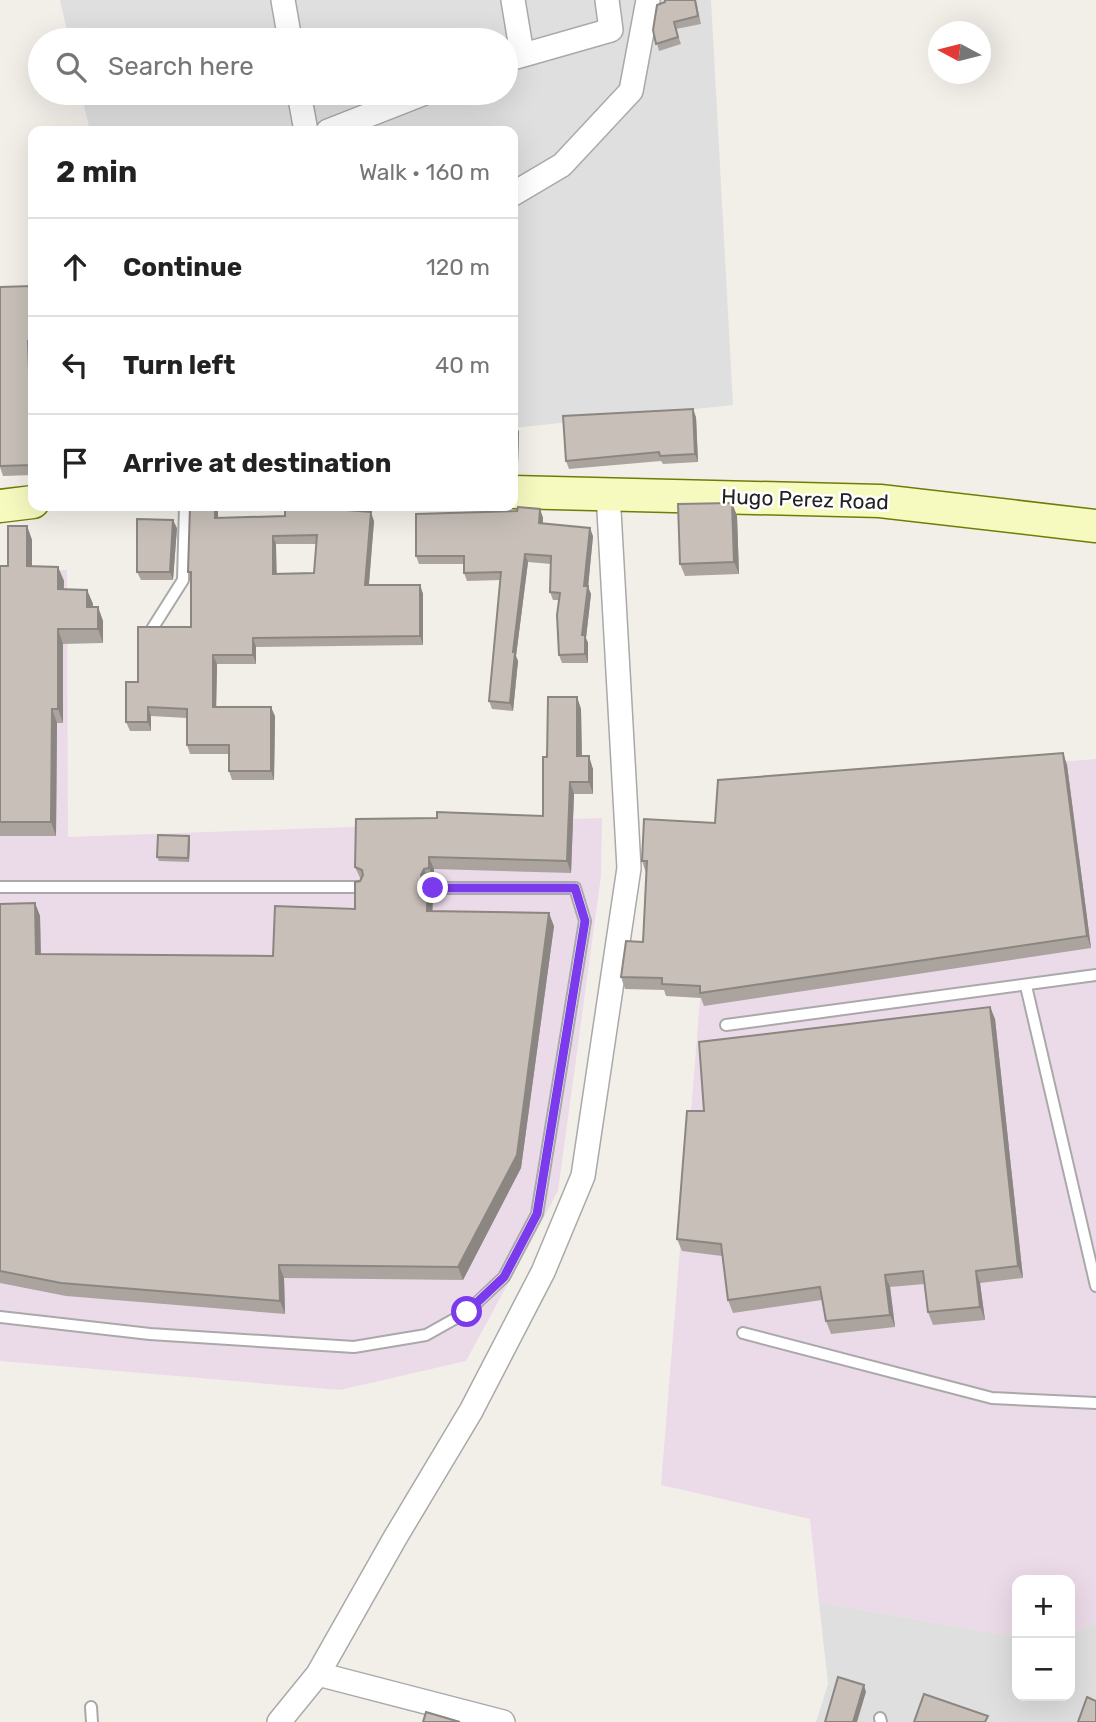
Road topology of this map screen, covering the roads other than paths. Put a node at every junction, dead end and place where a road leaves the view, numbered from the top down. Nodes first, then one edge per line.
1 (284, 0) edge
2 (513, 0) edge
3 (607, 0) edge
4 (648, 0) edge
5 (288, 28) edge
6 (513, 28) edge
7 (518, 56) edge
8 (301, 105) edge
9 (394, 105) edge
10 (305, 126) edge
11 (341, 126) edge
12 (518, 191) edge
13 (518, 492) edge
14 (608, 493) junction
15 (28, 503) edge
16 (0, 506) edge
17 (185, 511) edge
18 (1096, 526) edge
19 (152, 629) edge
20 (0, 887) edge
21 (360, 887) edge
22 (433, 888) dead end
23 (1096, 975) edge
24 (1026, 986) junction
25 (726, 1025) dead end
26 (1096, 1286) edge
27 (0, 1317) edge
28 (743, 1333) dead end
29 (1096, 1403) edge
30 (318, 1674) junction
31 (90, 1707) dead end
32 (477, 1719) edge
33 (92, 1722) edge
34 (279, 1722) edge
35 (503, 1722) edge

1 - 5 street
2 - 6 street
3 - 7 street
4 - 12 street
8 - 10 street
9 - 11 street
13 - 14 street, Hugo Perez Road
14 - 18 street, Hugo Perez Road
14 - 30 street
15 - 16 street
17 - 19 lane
20 - 21 lane
22 - 27 lane
23 - 24 lane
24 - 25 lane
24 - 26 lane
28 - 29 lane
30 - 32 street
30 - 34 street
31 - 33 lane
32 - 35 street

